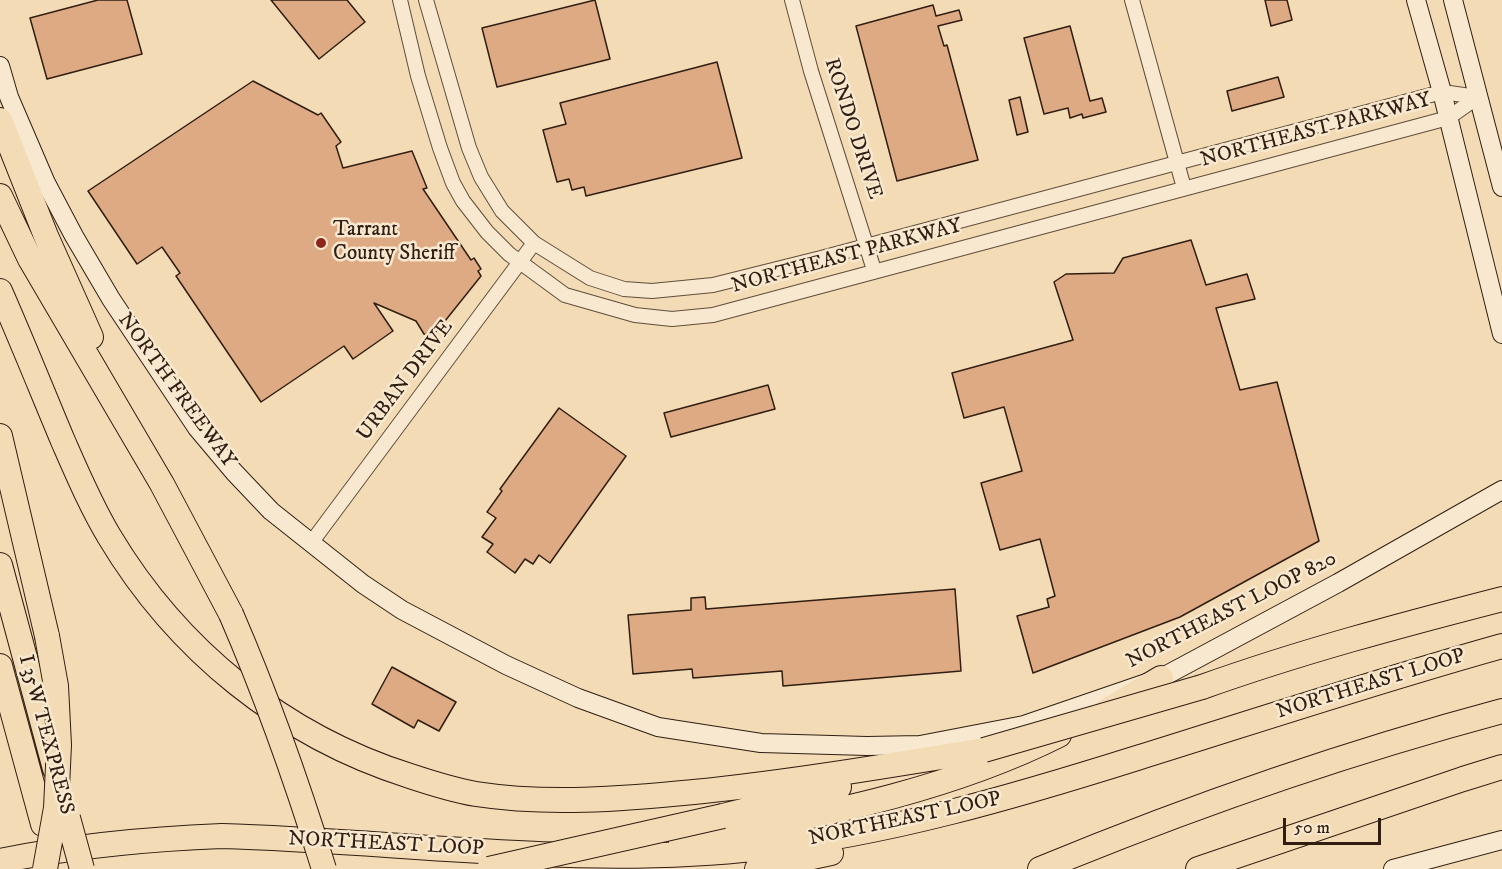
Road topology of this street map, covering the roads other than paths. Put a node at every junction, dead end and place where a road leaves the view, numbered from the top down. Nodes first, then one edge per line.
1 (400, 0) edge
2 (426, 0) edge
3 (792, 0) edge
4 (1132, 0) edge
5 (1416, 0) edge
6 (1453, 0) edge
7 (0, 66) edge
8 (1442, 92) junction
9 (1478, 96) junction
10 (1448, 118) junction
11 (0, 120) edge
12 (1177, 163) junction
13 (1502, 187) edge
14 (1184, 188) junction
15 (0, 196) edge
16 (534, 243) junction
17 (868, 246) junction
18 (520, 263) junction
19 (874, 270) junction
20 (0, 291) edge
21 (1502, 334) edge
22 (99, 378) junction
23 (0, 436) edge
24 (1500, 490) edge
25 (311, 543) junction
26 (0, 565) edge
27 (1502, 599) edge
28 (1502, 646) edge
29 (0, 666) edge
30 (1161, 678) junction
31 (578, 698) joint
32 (1502, 711) edge
33 (984, 750) junction
34 (1502, 768) edge
35 (877, 831) junction
36 (1109, 840) junction
37 (1502, 840) edge
38 (577, 856) junction
39 (0, 861) edge
40 (45, 869) edge
41 (54, 869) edge
42 (82, 869) edge
43 (324, 869) edge
44 (489, 869) edge
45 (757, 869) edge
46 (1040, 869) edge
47 (1057, 869) edge
48 (1198, 869) edge
49 (1393, 869) edge

1 - 18 street, NORTHEAST PARKWAY
2 - 16 street, NORTHEAST PARKWAY
3 - 17 street, RONDO DRIVE
4 - 12 street
5 - 8 main road
6 - 9 main road
7 - 25 main road, NORTH FREEWAY
8 - 9 street, NORTHEAST PARKWAY
8 - 10 main road
8 - 12 street, NORTHEAST PARKWAY
9 - 10 street, NORTHEAST PARKWAY
9 - 13 main road
10 - 14 street, NORTHEAST PARKWAY
10 - 21 main road
11 - 22 highway
12 - 14 street
12 - 17 street, NORTHEAST PARKWAY
14 - 19 street, NORTHEAST PARKWAY
15 - 22 highway
16 - 17 street, NORTHEAST PARKWAY
16 - 18 street, URBAN DRIVE
17 - 19 street, RONDO DRIVE
18 - 19 street, NORTHEAST PARKWAY
18 - 25 street, URBAN DRIVE
20 - 33 highway
22 - 43 highway, bridge
23 - 40 highway, bridge
24 - 30 main road, NORTHEAST LOOP 820
25 - 31 main road, NORTH FREEWAY
26 - 42 highway, I 35W TEXPRESS, bridge
27 - 33 highway, bridge
28 - 35 highway, NORTHEAST LOOP
29 - 41 highway, I 35W TEXPRESS, bridge
30 - 31 main road, NORTHEAST LOOP 820
30 - 38 highway
32 - 36 highway
33 - 44 highway, bridge
34 - 48 highway
35 - 38 highway, NORTHEAST LOOP
35 - 45 highway
36 - 46 highway
36 - 47 highway
37 - 49 main road
38 - 39 highway, NORTHEAST LOOP

